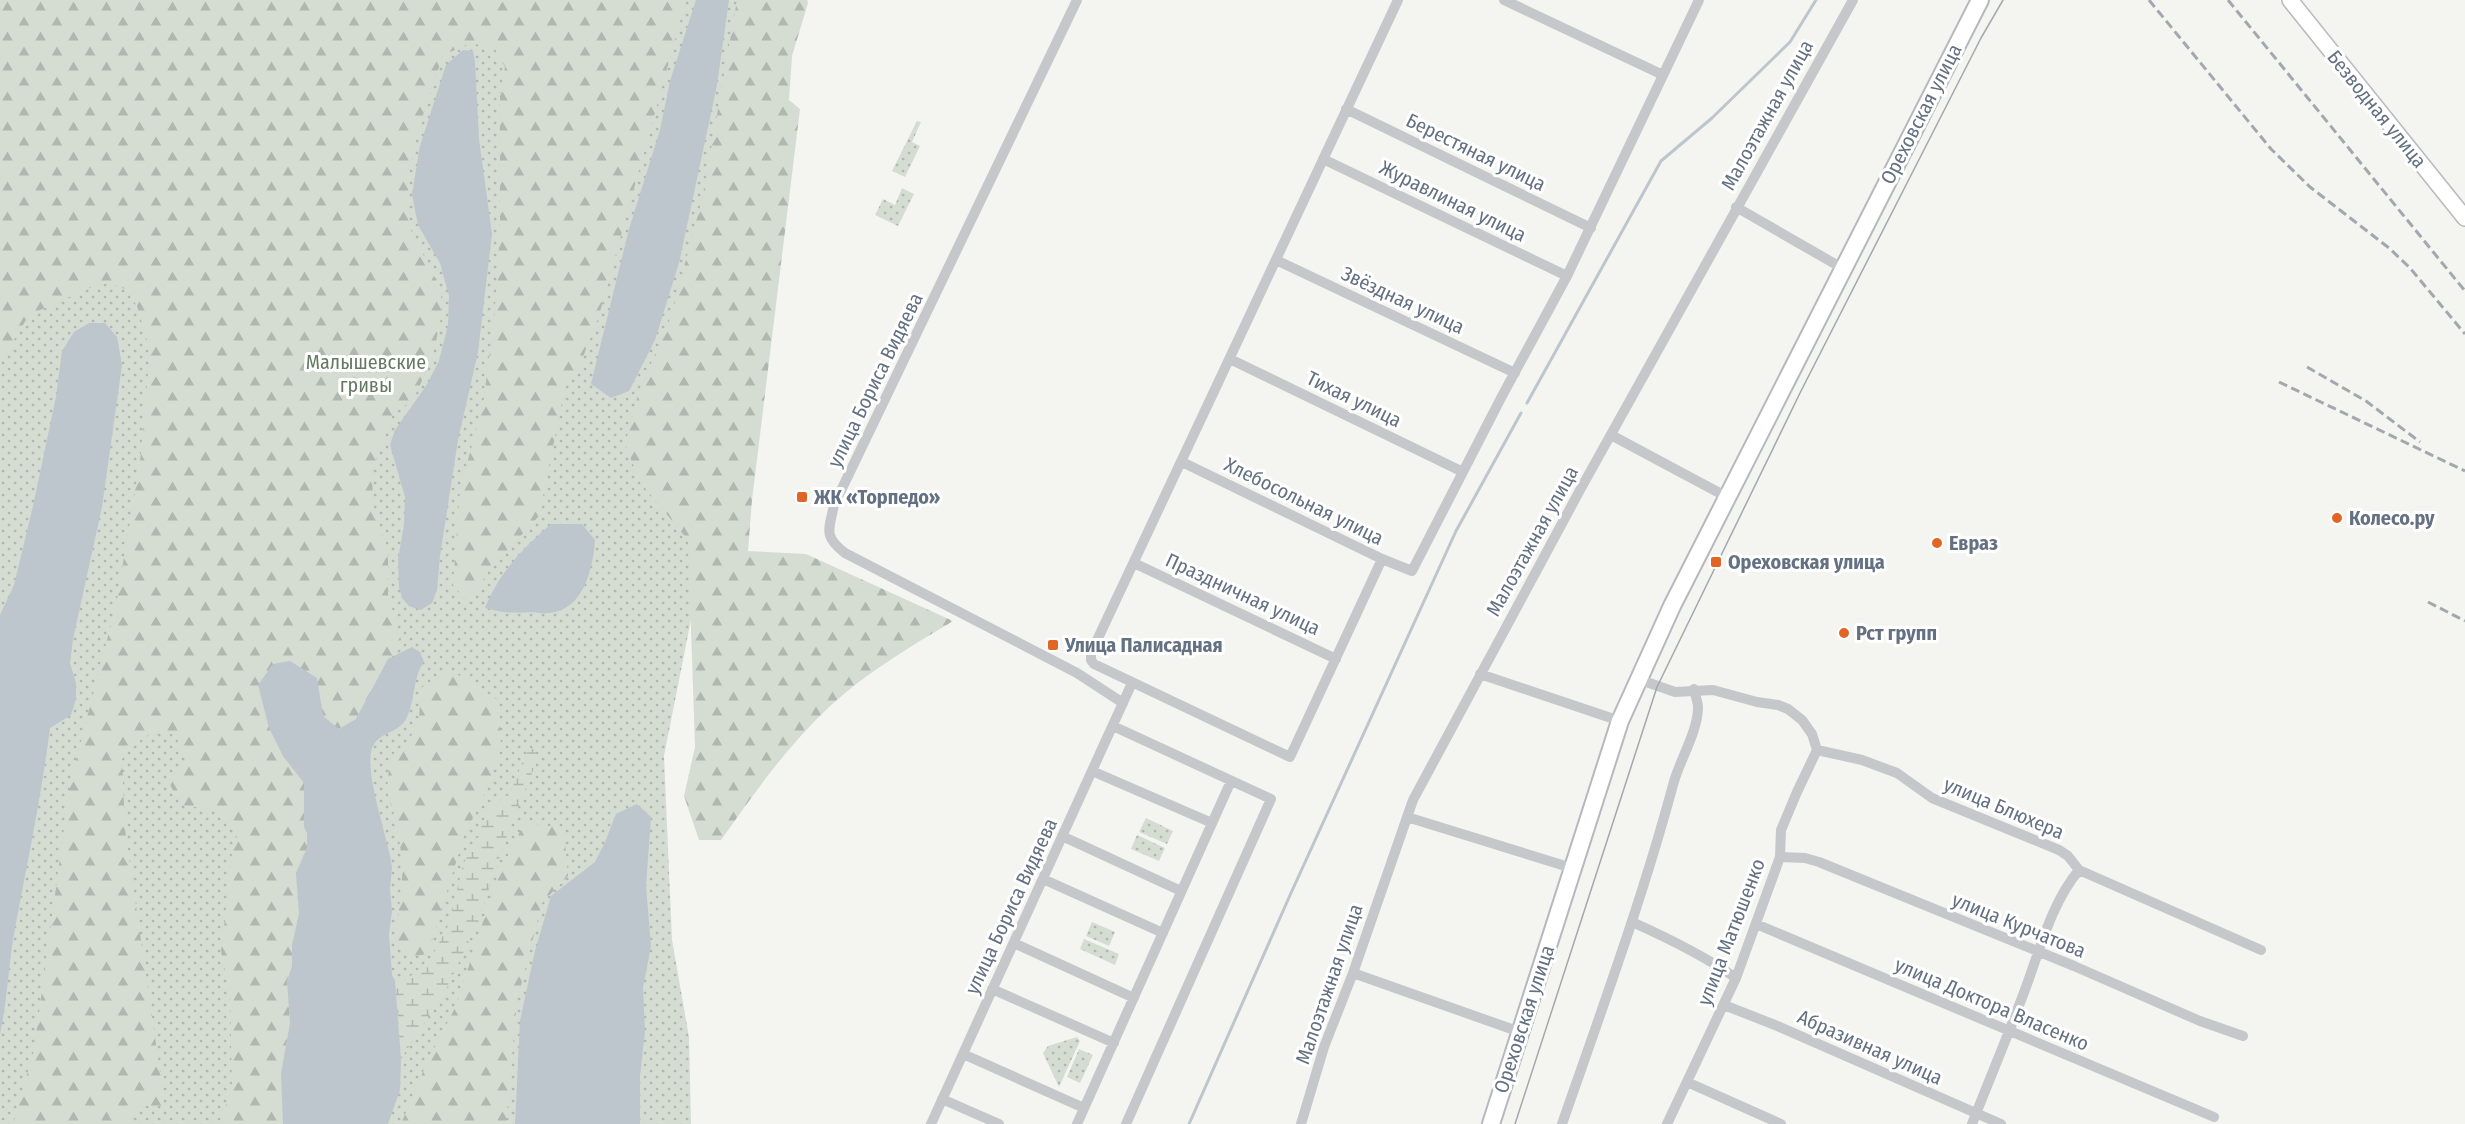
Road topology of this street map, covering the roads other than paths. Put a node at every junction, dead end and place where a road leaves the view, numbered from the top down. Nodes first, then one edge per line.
1 (1077, 0) edge
2 (1398, 0) edge
3 (1504, 0) edge
4 (1699, 0) edge
5 (1852, 0) edge
6 (1980, 0) edge
7 (2290, 0) edge
8 (1663, 75) junction
9 (1347, 109) junction
10 (1323, 159) junction
11 (1736, 207) junction
12 (2465, 218) edge
13 (1590, 228) junction
14 (1276, 260) junction
15 (1842, 268) junction
16 (1567, 276) junction
17 (1230, 359) junction
18 (1515, 373) junction
19 (1611, 435) junction
20 (1182, 462) junction
21 (1463, 472) junction
22 (1727, 497) junction
23 (1382, 559) junction
24 (1134, 563) junction
25 (1336, 659) junction
26 (1480, 674) junction
27 (1638, 679) junction
28 (1132, 683) junction
29 (1694, 689) junction
30 (1123, 703) junction
31 (1620, 721) junction
32 (1113, 726) junction
33 (1817, 750) junction
34 (1092, 771) junction
35 (1231, 781) junction
36 (1407, 817) junction
37 (1212, 823) junction
38 (1062, 836) junction
39 (1780, 857) junction
40 (1572, 868) junction
41 (2079, 870) junction
42 (1042, 879) junction
43 (1181, 891) junction
44 (1632, 922) junction
45 (1756, 924) junction
46 (1163, 933) junction
47 (1014, 943) junction
48 (2261, 950) dead end
49 (2037, 951) junction
50 (1353, 973) junction
51 (1736, 978) junction
52 (993, 989) junction
53 (1134, 998) junction
54 (1724, 1005) junction
55 (2009, 1031) junction
56 (1520, 1032) junction
57 (2243, 1036) dead end
58 (1114, 1043) junction
59 (963, 1054) junction
60 (1687, 1082) junction
61 (942, 1099) junction
62 (1084, 1108) junction
63 (2214, 1117) dead end
64 (1974, 1119) edge
65 (931, 1124) edge
66 (999, 1124) edge
67 (1077, 1124) edge
68 (1126, 1124) edge
69 (1301, 1124) edge
70 (1491, 1124) edge
71 (1563, 1124) edge
72 (1667, 1124) edge
73 (1781, 1124) edge
74 (2001, 1124) edge

1 - 30 street, улица Бориса Видяева
2 - 9 street
3 - 8 street
4 - 8 street
5 - 11 street, Малоэтажная улица
6 - 15 main road, Ореховская улица
7 - 12 main road, Безводная улица
8 - 13 street
9 - 10 street
9 - 13 street, Берестяная улица
10 - 14 street
10 - 16 street, Журавлиная улица
11 - 15 street
11 - 19 street, Малоэтажная улица
13 - 16 street
14 - 17 street
14 - 18 street, Звёздная улица
15 - 22 main road, Ореховская улица
16 - 18 street
17 - 20 street
17 - 21 street, Тихая улица
18 - 21 street
19 - 22 street
19 - 26 street, Малоэтажная улица
20 - 23 street, Хлебосольная улица
20 - 24 street
21 - 23 street, Хлебосольная улица
22 - 27 main road, Ореховская улица
23 - 25 street
24 - 25 street, Праздничная улица
24 - 28 street
25 - 28 street
26 - 31 street
26 - 36 street, Малоэтажная улица
27 - 29 street
27 - 31 main road, Ореховская улица
28 - 30 street, улица Бориса Видяева
29 - 33 street
29 - 44 street
30 - 32 street, улица Бориса Видяева
31 - 40 main road, Ореховская улица
32 - 34 street, улица Бориса Видяева
32 - 35 street
33 - 39 street, улица Матюшенко
33 - 41 street, улица Блюхера
34 - 37 street
34 - 38 street, улица Бориса Видяева
35 - 37 street
35 - 68 street
36 - 40 street
36 - 50 street, Малоэтажная улица
37 - 43 street
38 - 42 street, улица Бориса Видяева
38 - 43 street
39 - 45 street, улица Матюшенко
39 - 49 street, улица Курчатова
40 - 56 main road, Ореховская улица
41 - 48 street, улица Блюхера
41 - 49 street
42 - 46 street
42 - 47 street, улица Бориса Видяева
43 - 46 street
44 - 51 street
44 - 71 street
45 - 51 street, улица Матюшенко
45 - 55 street, улица Доктора Власенко
46 - 53 street
47 - 52 street, улица Бориса Видяева
47 - 53 street
49 - 55 street
49 - 57 street, улица Курчатова
50 - 56 street
50 - 69 street, Малоэтажная улица
51 - 54 street, улица Матюшенко
52 - 58 street
52 - 59 street, улица Бориса Видяева
53 - 58 street
54 - 60 street, улица Матюшенко
54 - 64 street, Абразивная улица
55 - 63 street, улица Доктора Власенко
55 - 64 street
56 - 70 main road, Ореховская улица
58 - 62 street
59 - 61 street, улица Бориса Видяева
59 - 62 street
60 - 72 street, улица Матюшенко
60 - 73 street
61 - 65 street, улица Бориса Видяева
61 - 66 street
62 - 67 street
64 - 74 street, Абразивная улица

